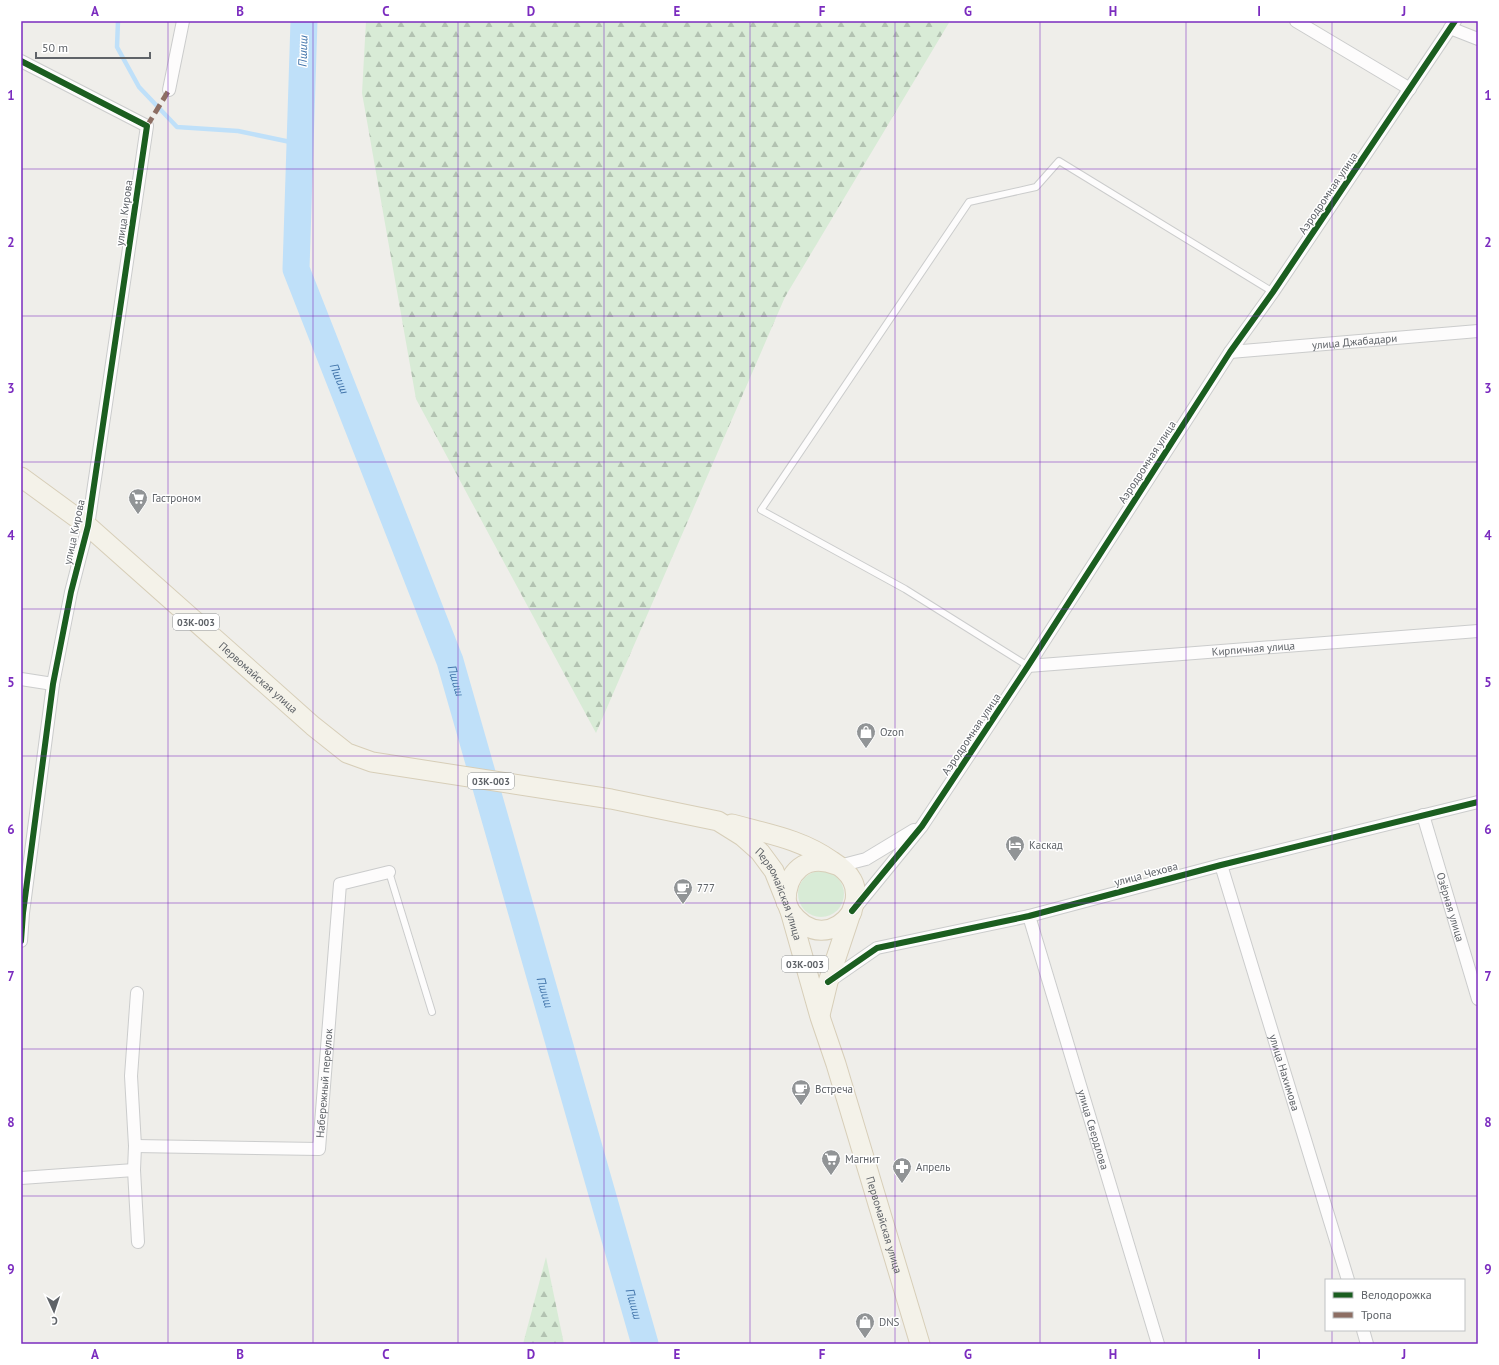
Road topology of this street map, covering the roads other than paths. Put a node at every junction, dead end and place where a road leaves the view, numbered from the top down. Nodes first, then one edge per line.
1 (183, 21) edge
2 (1296, 21) edge
3 (1452, 24) edge
4 (1478, 39) edge
5 (21, 61) edge
6 (1410, 89) junction
7 (169, 90) dead end
8 (1273, 292) junction
9 (1478, 331) edge
10 (1230, 352) junction
11 (21, 478) edge
12 (88, 526) junction
13 (1478, 631) edge
14 (1028, 666) junction
15 (21, 679) edge
16 (53, 684) junction
17 (1478, 802) edge
18 (1423, 815) junction
19 (718, 821) junction
20 (922, 826) junction
21 (1221, 865) junction
22 (839, 866) junction
23 (389, 872) joint
24 (788, 907) junction
25 (852, 911) junction
26 (1029, 916) junction
27 (21, 941) edge
28 (828, 982) junction
29 (136, 993) dead end
30 (1478, 999) edge
31 (432, 1012) dead end
32 (820, 1017) junction
33 (135, 1146) junction
34 (134, 1170) junction
35 (21, 1178) edge
36 (138, 1242) dead end
37 (1348, 1279) edge
38 (1363, 1331) edge
39 (920, 1344) edge
40 (1158, 1344) edge
41 (1367, 1344) edge

1 - 7 street
2 - 6 street
3 - 4 street
3 - 6 street, Аэродромная улица
5 - 12 street, улица Кирова
6 - 8 street, Аэродромная улица
8 - 10 street, Аэродромная улица
8 - 14 lane
9 - 10 street, улица Джабадари
10 - 14 street, Аэродромная улица
11 - 12 main road, Первомайская улица / 03К-003
12 - 16 street, улица Кирова
12 - 19 main road, Первомайская улица / 03К-003
13 - 14 street, Кирпичная улица
14 - 20 street, Аэродромная улица
15 - 16 street
16 - 27 street, улица Кирова
17 - 18 street, улица Чехова
18 - 21 street, улица Чехова
18 - 30 street, Озёрная улица
19 - 22 main road, 03К-003
19 - 24 main road, Первомайская улица / 03К-003
20 - 22 street, Аэродромная улица
20 - 25 street, Аэродромная улица
21 - 26 street, улица Чехова
21 - 37 street, улица Нахимова
22 - 24 main road
22 - 25 main road, 03К-003
23 - 31 lane
23 - 33 street, Набережный переулок
24 - 25 main road
24 - 32 main road, Первомайская улица / 03К-003
25 - 28 main road, 03К-003
26 - 28 street, улица Чехова
26 - 40 street, улица Свердлова
28 - 32 main road, 03К-003
29 - 33 street
32 - 39 main road, Первомайская улица / 03К-003
33 - 34 street
34 - 35 street
34 - 36 street
38 - 41 street

